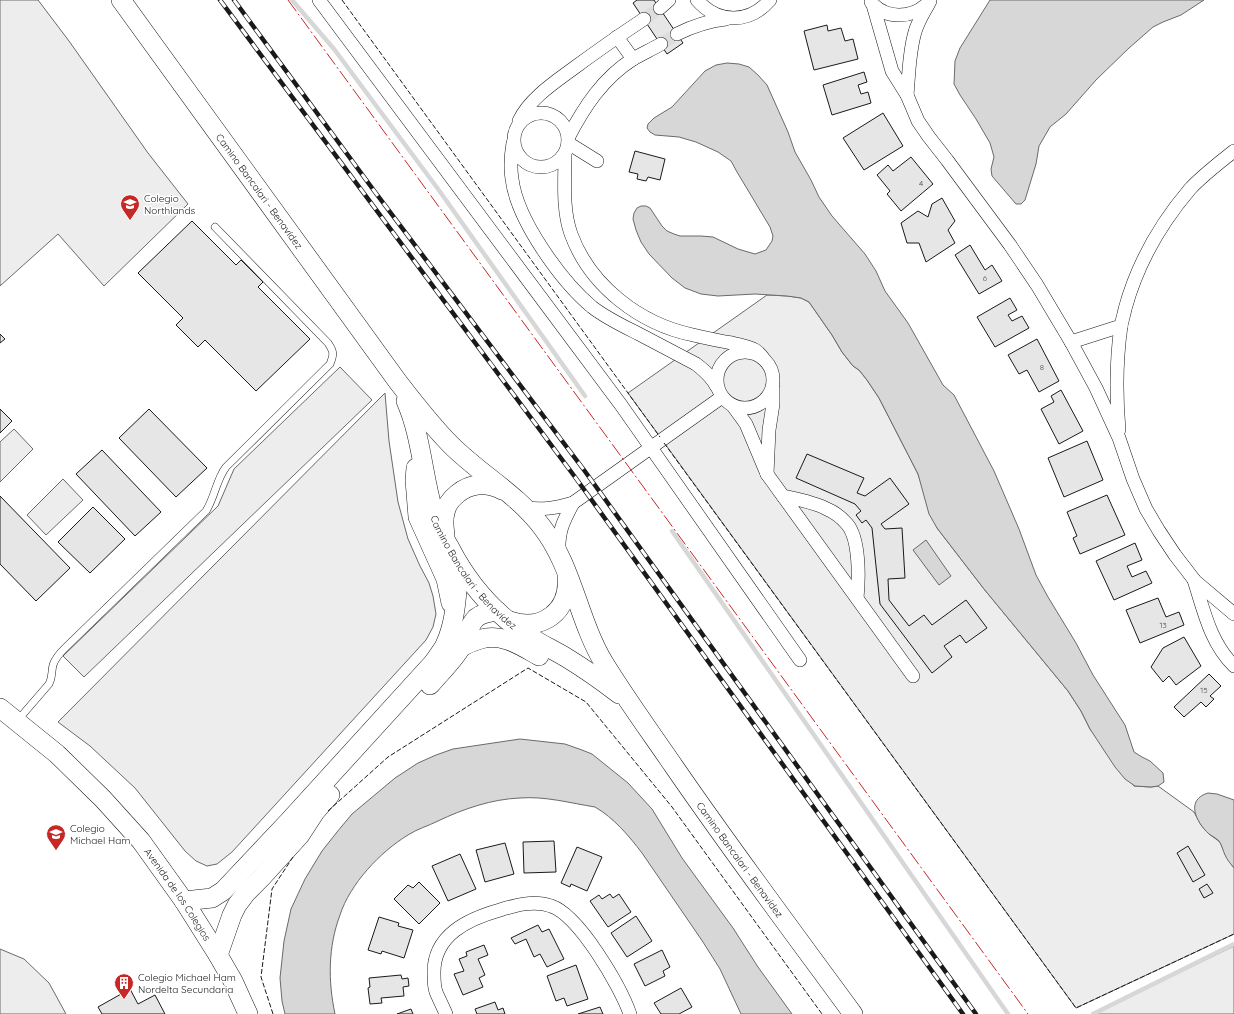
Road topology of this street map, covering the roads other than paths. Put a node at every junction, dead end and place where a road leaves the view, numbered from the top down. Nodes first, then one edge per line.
1 (121, 0) edge
2 (319, 0) edge
3 (697, 0) edge
4 (770, 0) edge
5 (930, 0) edge
6 (871, 2) edge
7 (644, 19) tunnel mouth
8 (730, 19) junction
9 (677, 34) tunnel mouth
10 (617, 37) junction
11 (661, 44) tunnel mouth
12 (633, 59) junction
13 (907, 95) junction
14 (516, 128) junction
15 (513, 143) junction
16 (567, 144) junction
17 (1234, 151) edge
18 (597, 161) dead end
19 (215, 227) dead end
20 (1121, 326) junction
21 (1071, 342) junction
22 (763, 358) junction
23 (398, 382) junction
24 (774, 383) junction
25 (720, 392) junction
26 (733, 406) junction
27 (1119, 438) junction
28 (419, 447) junction
29 (651, 449) junction
30 (767, 474) junction
31 (506, 491) junction
32 (783, 496) junction
33 (573, 503) junction
34 (526, 508) junction
35 (446, 541) junction
36 (559, 553) junction
37 (459, 566) junction
38 (567, 573) junction
39 (1193, 578) junction
40 (857, 598) junction
41 (453, 614) junction
42 (1234, 614) edge
43 (502, 616) junction
44 (461, 647) junction
45 (800, 660) dead end
46 (1234, 666) edge
47 (591, 673) junction
48 (913, 676) dead end
49 (630, 704) junction
50 (0, 708) edge
51 (17, 721) junction
52 (184, 901) junction
53 (218, 955) junction
54 (248, 1014) edge
55 (446, 1014) edge
56 (630, 1014) edge
57 (853, 1014) edge

1 - 23 main road, Camino Bancalari - Benavídez
2 - 29 street
3 - 8 street
4 - 8 street
5 - 6 street
5 - 13 street
6 - 13 street
7 - 10 street
8 - 9 street
10 - 12 street
10 - 14 street
11 - 12 street
12 - 16 street
13 - 21 street
14 - 15 street
14 - 16 street
15 - 16 street
15 - 25 street
16 - 18 street
16 - 22 street
17 - 20 street
19 - 51 lane
20 - 21 street
20 - 27 street
21 - 27 street
22 - 24 street
22 - 25 street
23 - 28 main road, Camino Bancalari - Benavídez
23 - 31 main road, Camino Bancalari - Benavídez
24 - 26 street
24 - 30 street
25 - 26 street
25 - 29 street
26 - 30 street
27 - 39 street
28 - 35 main road, Camino Bancalari - Benavídez
28 - 41 main road
29 - 33 street
29 - 45 street
30 - 32 street
31 - 34 main road, Camino Bancalari - Benavídez
31 - 35 main road
32 - 40 street
32 - 40 street
33 - 34 street
33 - 36 street
34 - 36 main road, Camino Bancalari - Benavídez
35 - 37 main road, Camino Bancalari - Benavídez
36 - 38 main road, Camino Bancalari - Benavídez
37 - 41 main road
37 - 43 main road, Camino Bancalari - Benavídez
38 - 43 main road
38 - 49 main road, Camino Bancalari - Benavídez
39 - 42 street
39 - 46 street
40 - 48 street
41 - 52 main road
43 - 44 main road
43 - 47 main road, Camino Bancalari - Benavídez
44 - 47 main road
44 - 53 main road
47 - 49 main road, Camino Bancalari - Benavídez
49 - 57 main road, Camino Bancalari - Benavídez
50 - 51 main road, Avenida de los Colegios
51 - 52 main road, Avenida de los Colegios
52 - 53 main road, Avenida de los Colegios
53 - 54 main road, Avenida de los Colegios
55 - 56 street

